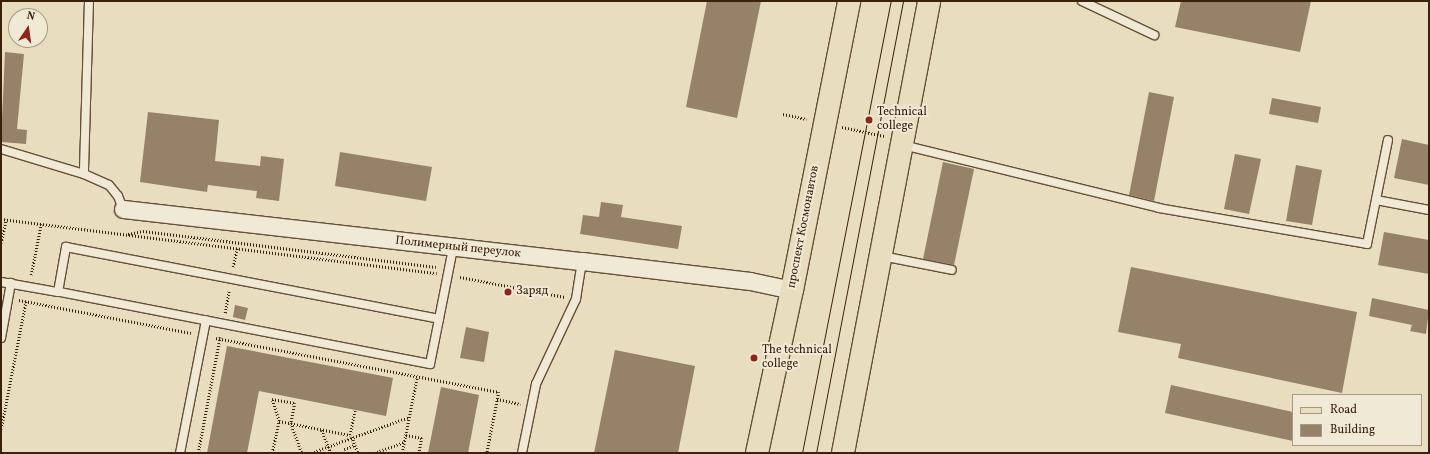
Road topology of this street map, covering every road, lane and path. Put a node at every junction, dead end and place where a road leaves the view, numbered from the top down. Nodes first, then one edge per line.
1 (89, 1) edge
2 (849, 1) edge
3 (929, 1) edge
4 (1082, 1) edge
5 (1154, 35) dead end
6 (783, 114) dead end
7 (825, 123) junction
8 (1388, 140) dead end
9 (903, 143) junction
10 (1, 149) edge
11 (84, 174) junction
12 (1376, 200) junction
13 (123, 209) joint
14 (1429, 210) edge
15 (1, 219) edge
16 (6, 220) junction
17 (41, 224) junction
18 (124, 234) junction
19 (1, 243) edge
20 (237, 248) junction
21 (453, 248) junction
22 (882, 256) junction
23 (582, 260) junction
24 (952, 270) dead end
25 (448, 272) junction
26 (231, 278) junction
27 (1, 282) edge
28 (12, 283) junction
29 (28, 287) junction
30 (792, 290) junction
31 (58, 292) junction
32 (9, 298) junction
33 (576, 299) junction
34 (26, 301) junction
35 (439, 319) junction
36 (206, 321) junction
37 (222, 324) junction
38 (203, 335) junction
39 (1, 338) edge
40 (220, 339) junction
41 (417, 377) junction
42 (497, 399) junction
43 (531, 406) junction
44 (355, 410) dead end
45 (409, 417) junction
46 (279, 421) junction
47 (291, 423) junction
48 (1, 429) edge
49 (322, 429) junction
50 (351, 433) junction
51 (406, 435) junction
52 (352, 438) junction
53 (404, 442) junction
54 (355, 445) junction
55 (328, 447) junction
56 (344, 449) dead end
57 (180, 453) edge
58 (198, 453) edge
59 (272, 453) edge
60 (302, 453) edge
61 (311, 453) edge
62 (331, 453) edge
63 (358, 453) edge
64 (374, 453) edge
65 (403, 453) edge
66 (419, 453) edge
67 (487, 453) edge
68 (522, 453) edge
69 (757, 453) edge
70 (842, 453) edge

1 - 11 lane
2 - 7 main road, проспект Космонавтов
3 - 9 main road
4 - 5 lane
6 - 7 path
7 - 9 path
7 - 30 main road, проспект Космонавтов
8 - 12 lane
9 - 12 lane
9 - 22 main road
10 - 11 lane
11 - 13 lane
12 - 14 lane
13 - 21 street, Полимерный переулок
15 - 16 path
16 - 17 path
16 - 19 path
17 - 18 path
17 - 29 path
18 - 20 path
18 - 25 path
20 - 25 path
20 - 26 path
21 - 23 street, Полимерный переулок
21 - 25 lane
22 - 24 lane
22 - 70 main road
23 - 30 street, Полимерный переулок
23 - 33 lane
25 - 33 path
25 - 35 lane
26 - 31 lane
26 - 35 lane
26 - 37 path
27 - 28 lane
28 - 29 lane
28 - 32 lane
29 - 31 lane
29 - 34 path
30 - 69 main road, проспект Космонавтов
31 - 36 lane
32 - 34 path
32 - 39 lane
33 - 43 lane
34 - 38 path
34 - 48 path
35 - 37 lane
36 - 37 lane
36 - 38 lane
37 - 40 path
38 - 40 path
38 - 57 lane
40 - 41 path
40 - 58 path
41 - 42 path
41 - 45 path
42 - 43 path
42 - 67 path
43 - 68 lane
44 - 50 path
45 - 51 path
45 - 52 path
46 - 47 path
46 - 47 path
46 - 59 path
47 - 49 path
47 - 60 path
49 - 50 path
49 - 55 path
50 - 52 path
51 - 53 path
51 - 66 path
52 - 54 path
52 - 55 path
53 - 64 path
53 - 65 path
54 - 56 path
54 - 63 path
55 - 61 path
55 - 62 path

